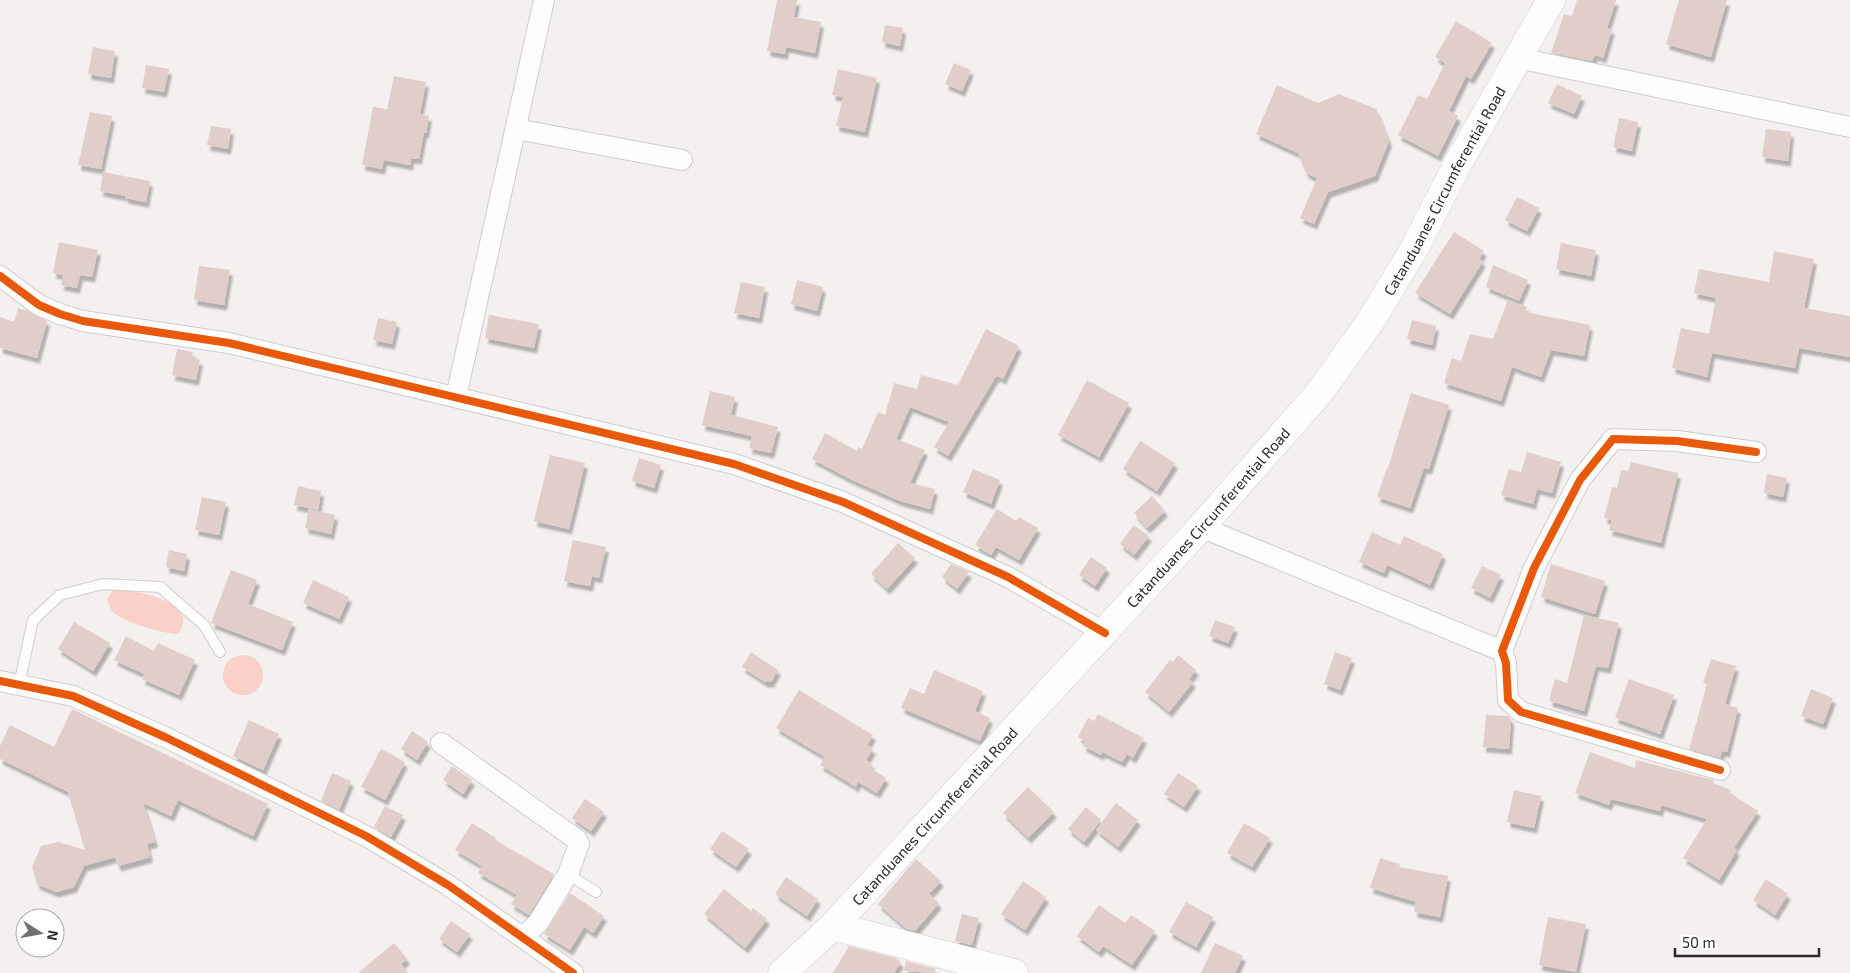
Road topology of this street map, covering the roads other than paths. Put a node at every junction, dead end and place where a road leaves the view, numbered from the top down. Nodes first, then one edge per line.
1 (544, 0) edge
2 (1551, 0) edge
3 (1518, 58) junction
4 (1850, 127) edge
5 (516, 128) junction
6 (682, 160) dead end
7 (0, 276) edge
8 (456, 397) junction
9 (1756, 452) dead end
10 (1202, 527) junction
11 (1105, 633) junction
12 (1502, 651) junction
13 (220, 652) dead end
14 (9, 683) edge
15 (442, 743) dead end
16 (1720, 770) dead end
17 (568, 874) junction
18 (596, 892) dead end
19 (833, 926) junction
20 (523, 937) junction
21 (573, 973) edge
22 (782, 973) edge
23 (1014, 973) edge

1 - 5 street
2 - 3 main road, Catanduanes Circumferential Road
3 - 4 street
3 - 10 main road, Catanduanes Circumferential Road
5 - 6 street
5 - 8 street
7 - 8 street
8 - 11 street
9 - 12 street
10 - 11 main road, Catanduanes Circumferential Road
10 - 12 street
11 - 19 main road, Catanduanes Circumferential Road
12 - 16 street
13 - 14 lane
14 - 20 street
15 - 17 street
17 - 18 lane
17 - 20 street
19 - 22 main road, Catanduanes Circumferential Road
19 - 23 main road
20 - 21 street

